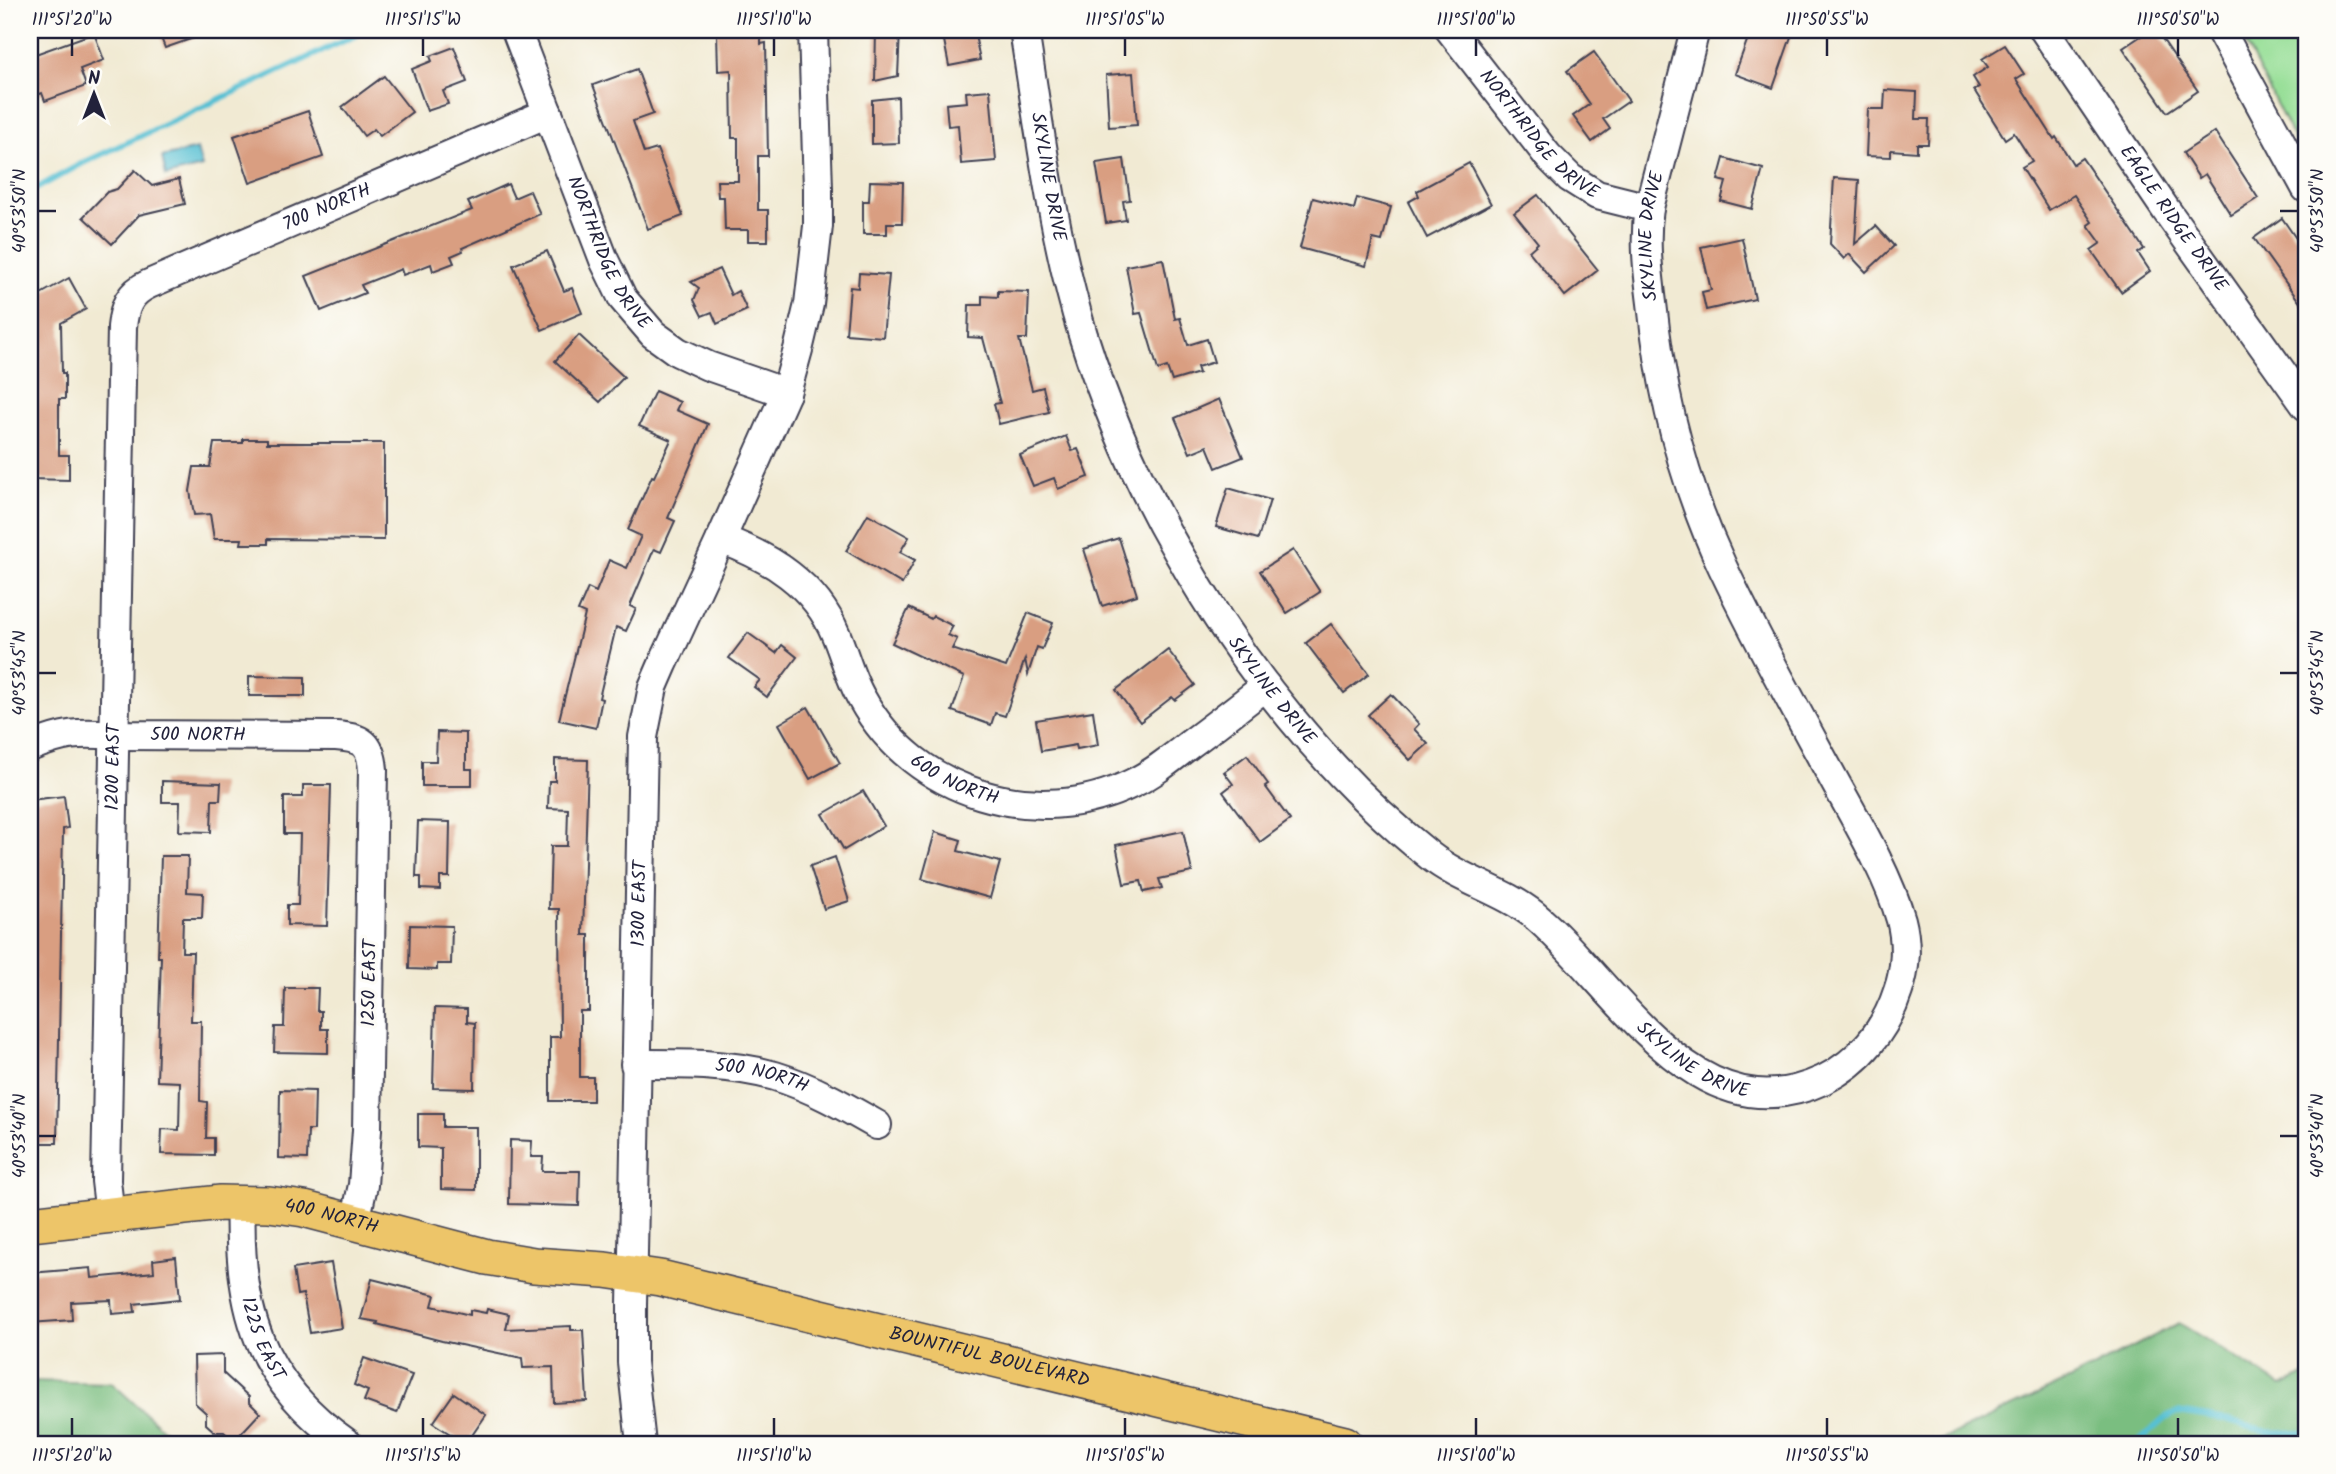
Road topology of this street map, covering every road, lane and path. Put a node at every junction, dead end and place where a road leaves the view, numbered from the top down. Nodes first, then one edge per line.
1 (516, 30) edge
2 (813, 30) edge
3 (1024, 30) edge
4 (1450, 30) edge
5 (1695, 30) edge
6 (2044, 30) edge
7 (2220, 30) edge
8 (548, 113) junction
9 (2306, 188) edge
10 (1648, 208) junction
11 (122, 320) joint
12 (786, 393) junction
13 (2306, 407) edge
14 (722, 539) junction
15 (1266, 686) junction
16 (114, 735) junction
17 (367, 745) joint
18 (30, 747) edge
19 (635, 1064) junction
20 (877, 1125) dead end
21 (241, 1202) junction
22 (110, 1215) junction
23 (355, 1222) junction
24 (30, 1224) edge
25 (632, 1273) junction
26 (348, 1444) edge
27 (640, 1444) edge
28 (1345, 1444) edge

1 - 8 street, NORTHRIDGE DRIVE
2 - 12 street
3 - 15 street, SKYLINE DRIVE
4 - 10 street, NORTHRIDGE DRIVE
5 - 10 street, SKYLINE DRIVE
6 - 13 street, EAGLE RIDGE DRIVE
7 - 9 street
8 - 11 street, 700 NORTH
8 - 12 street, NORTHRIDGE DRIVE
10 - 15 street, SKYLINE DRIVE
11 - 16 street, 1200 EAST
12 - 14 street, 1300 EAST
14 - 15 street, 600 NORTH
14 - 19 street, 1300 EAST
16 - 17 street, 500 NORTH
16 - 18 street, 500 NORTH
16 - 22 street, 1200 EAST
17 - 23 street, 1250 EAST
19 - 20 street, 500 NORTH
19 - 25 street, 1300 EAST
21 - 22 main road, 400 NORTH
21 - 23 main road, 400 NORTH
21 - 26 street, 1225 EAST
22 - 24 main road, 400 NORTH
23 - 25 main road, 400 NORTH
25 - 27 street, 1300 EAST
25 - 28 main road, BOUNTIFUL BOULEVARD

